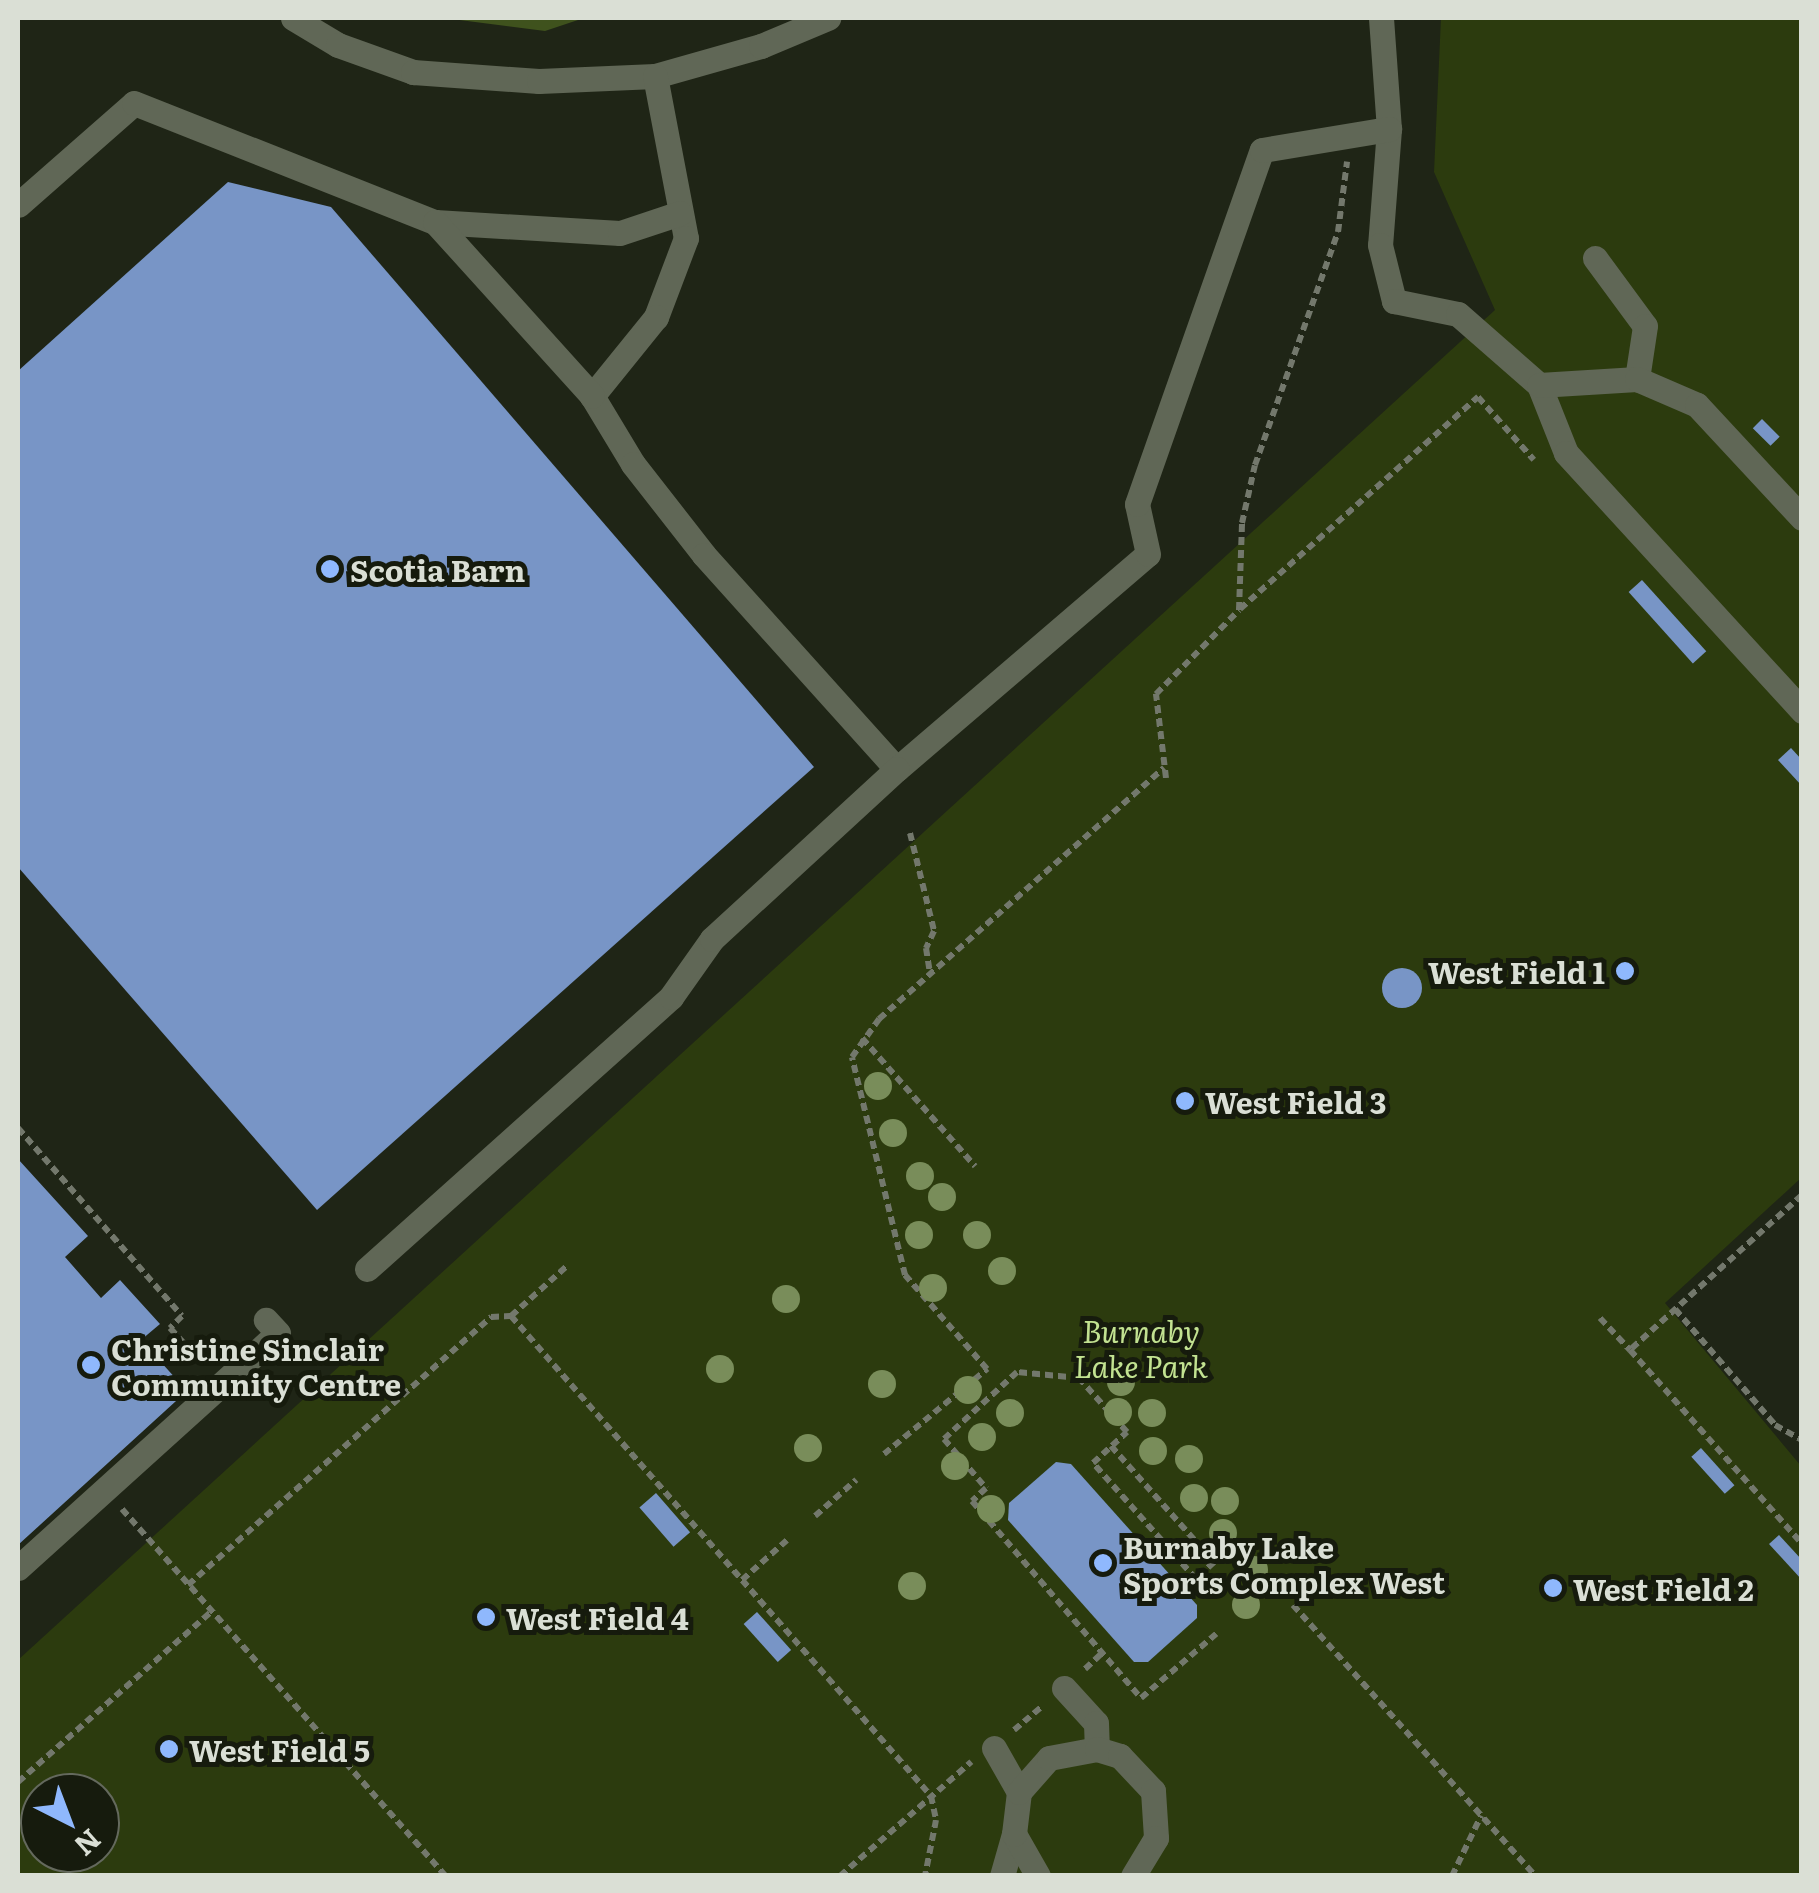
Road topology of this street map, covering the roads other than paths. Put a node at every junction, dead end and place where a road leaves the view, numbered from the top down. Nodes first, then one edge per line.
1 (293, 18) edge
2 (828, 18) edge
3 (1381, 18) edge
4 (655, 76) junction
5 (1388, 130) junction
6 (18, 204) edge
7 (680, 214) junction
8 (435, 222) junction
9 (1595, 258) dead end
10 (1636, 379) junction
11 (1539, 385) junction
12 (592, 396) junction
13 (1802, 518) edge
14 (1802, 711) edge
15 (897, 769) junction
16 (367, 1269) dead end
17 (266, 1320) dead end
18 (18, 1568) edge
19 (1060, 1691) road end
20 (991, 1748) road end
21 (1097, 1749) junction
22 (1019, 1792) junction
23 (1014, 1834) junction
24 (1136, 1874) edge
25 (1002, 1876) edge
26 (1038, 1876) edge

1 - 4 street
2 - 4 street
3 - 5 street
4 - 7 street
5 - 11 street
5 - 15 street
6 - 8 street
7 - 8 street
7 - 12 street
8 - 12 street
9 - 10 street
10 - 11 street
10 - 13 street
11 - 14 street
12 - 15 street
15 - 16 street
17 - 18 street
19 - 21 street
20 - 22 street
21 - 22 street
21 - 24 street
22 - 23 street
23 - 25 street
23 - 26 street

